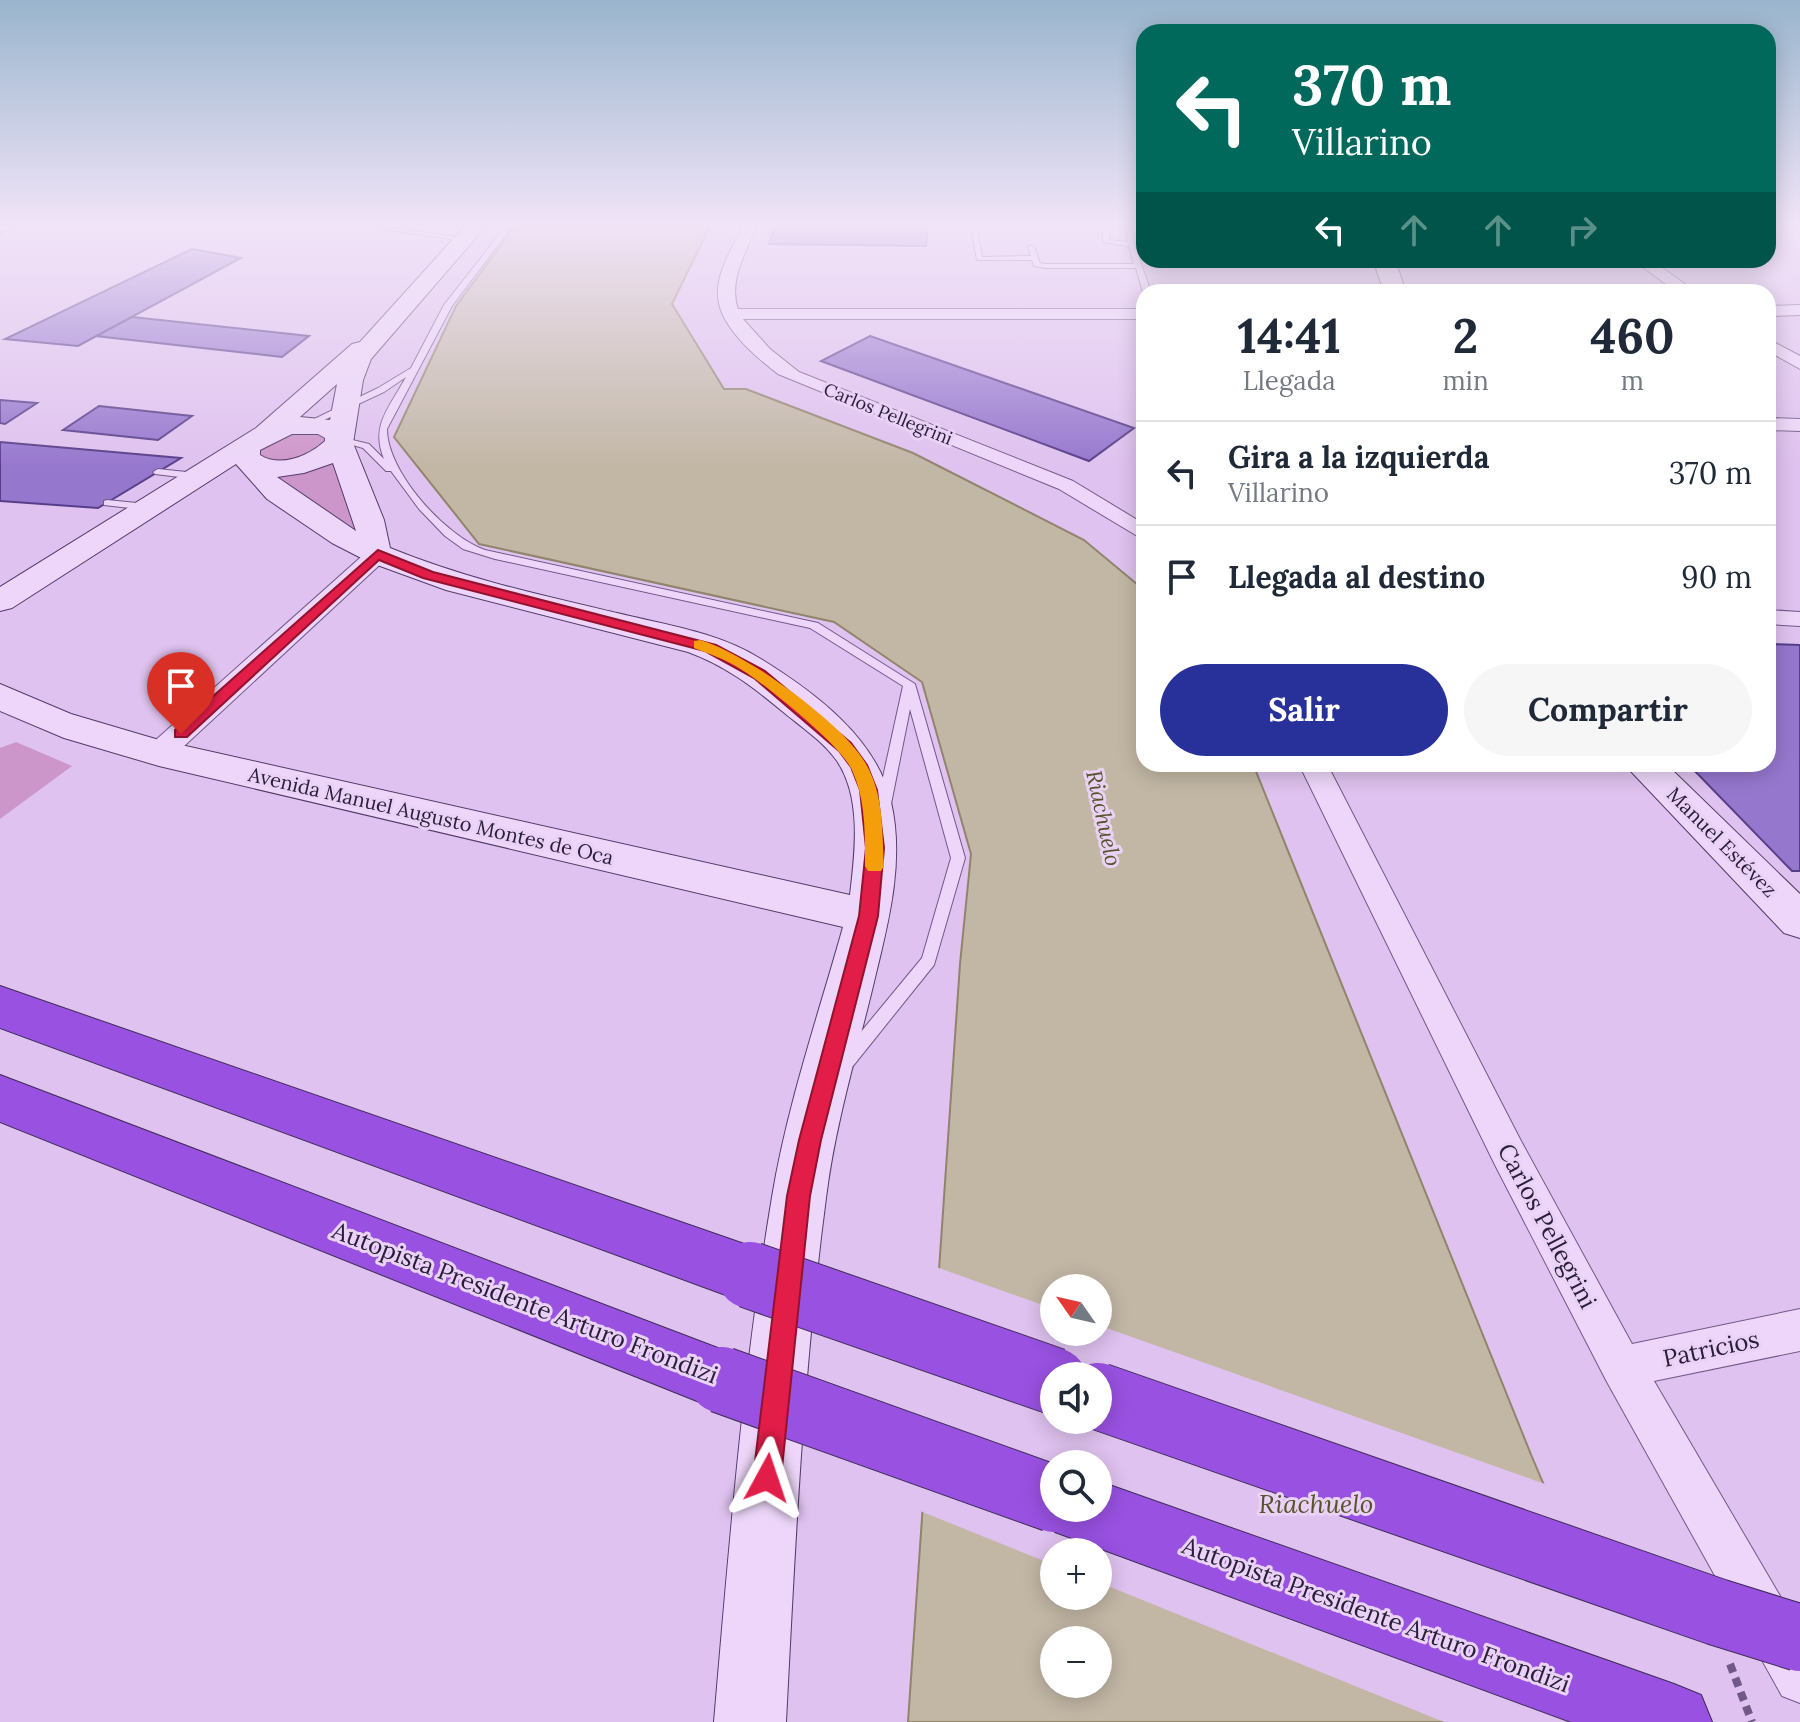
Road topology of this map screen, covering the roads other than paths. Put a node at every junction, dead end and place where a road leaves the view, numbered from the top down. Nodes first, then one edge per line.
1 (403, 306) edge
2 (447, 306) edge
3 (729, 306) edge
4 (1800, 310) edge
5 (1776, 311) edge
6 (732, 314) junction
7 (1136, 314) edge
8 (377, 335) junction
9 (1776, 349) edge
10 (1800, 364) edge
11 (414, 368) junction
12 (344, 408) junction
13 (1776, 424) edge
14 (306, 425) junction
15 (1800, 425) edge
16 (340, 440) junction
17 (258, 451) junction
18 (408, 490) junction
19 (107, 503) dead end
20 (147, 507) junction
21 (1136, 528) edge
22 (376, 552) junction
23 (0, 601) edge
24 (1776, 618) edge
25 (1800, 619) edge
26 (909, 684) junction
27 (0, 696) edge
28 (159, 753) junction
29 (1317, 772) edge
30 (1652, 772) edge
31 (875, 848) junction
32 (1791, 900) edge
33 (868, 916) junction
34 (0, 989) edge
35 (0, 1007) edge
36 (158, 1061) junction
37 (823, 1090) junction
38 (0, 1098) edge
39 (1800, 1330) edge
40 (1622, 1367) junction
41 (1040, 1376) edge
42 (1112, 1401) edge
43 (1040, 1494) edge
44 (1112, 1520) edge
45 (1800, 1638) edge
46 (1800, 1678) edge
47 (750, 1722) edge
48 (1674, 1722) edge

1 - 8 main road
2 - 11 lane
3 - 6 street
4 - 5 street
6 - 7 street
6 - 21 street, Carlos Pellegrini
8 - 12 main road
8 - 17 main road
9 - 10 street
11 - 12 lane
11 - 18 lane
12 - 14 lane
12 - 16 main road
13 - 15 street
14 - 16 main road
14 - 17 main road
16 - 17 main road
16 - 18 lane
16 - 22 main road
17 - 20 main road
17 - 22 main road
18 - 26 lane
19 - 20 lane
20 - 23 main road
22 - 28 street
22 - 31 main road
24 - 25 street
26 - 31 lane
26 - 37 lane
27 - 28 main road, Avenida Manuel Augusto Montes de Oca
28 - 33 main road, Avenida Manuel Augusto Montes de Oca
29 - 40 street, Carlos Pellegrini
30 - 32 main road, Manuel Estévez
31 - 33 main road
33 - 37 main road
34 - 36 highway
35 - 36 highway
36 - 41 highway, bridge
37 - 47 main road
38 - 43 highway, Autopista Presidente Arturo Frondizi, bridge
39 - 40 street, Patricios
40 - 46 street, Carlos Pellegrini
42 - 45 highway, bridge
44 - 48 highway, Autopista Presidente Arturo Frondizi

